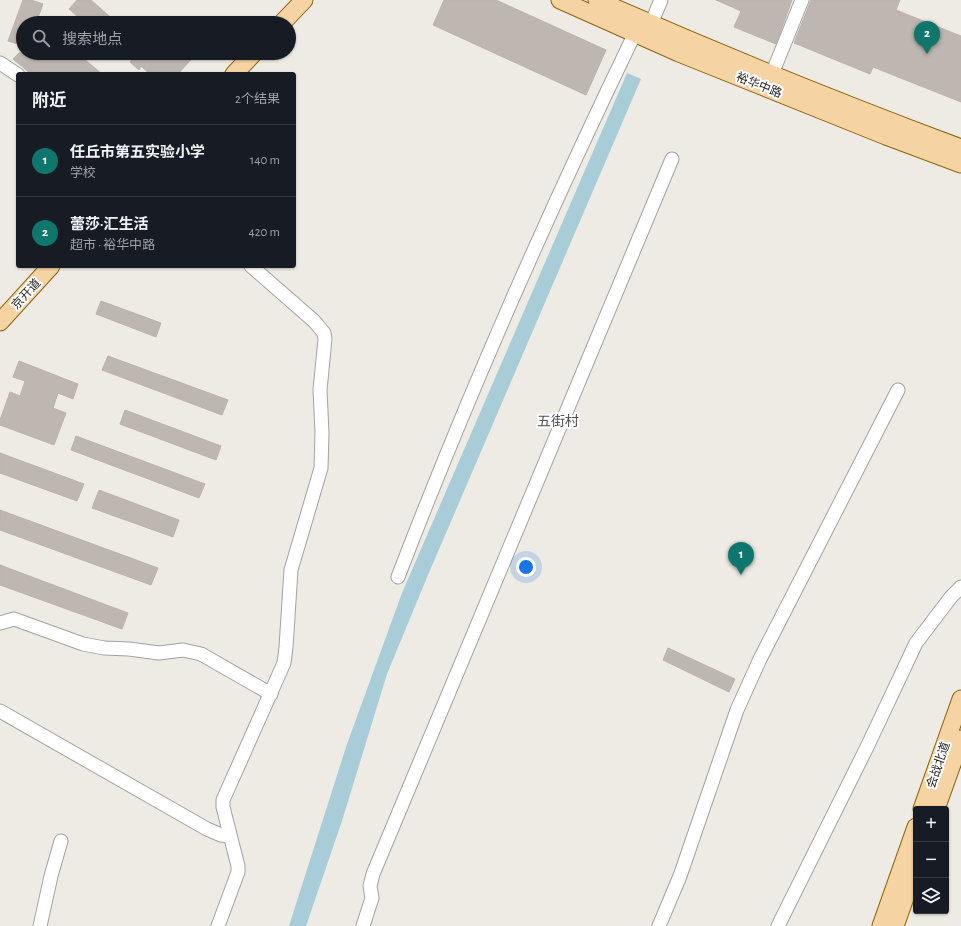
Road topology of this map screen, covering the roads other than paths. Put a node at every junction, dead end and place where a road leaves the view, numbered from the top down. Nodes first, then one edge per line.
1 (304, 0) edge
2 (560, 0) edge
3 (597, 0) edge
4 (661, 0) edge
5 (802, 0) edge
6 (289, 16) edge
7 (651, 24) junction
8 (634, 33) junction
9 (247, 60) edge
10 (0, 63) edge
11 (236, 72) edge
12 (16, 74) edge
13 (772, 74) junction
14 (961, 148) edge
15 (672, 159) dead end
16 (961, 164) edge
17 (50, 268) edge
18 (253, 268) edge
19 (0, 322) edge
20 (898, 390) dead end
21 (398, 577) dead end
22 (961, 587) edge
23 (0, 623) edge
24 (271, 694) junction
25 (961, 699) edge
26 (0, 711) edge
27 (961, 739) edge
28 (923, 806) edge
29 (937, 806) edge
30 (913, 835) edge
31 (230, 836) junction
32 (61, 841) dead end
33 (913, 875) edge
34 (40, 926) edge
35 (218, 926) edge
36 (363, 926) edge
37 (658, 926) edge
38 (778, 926) edge
39 (881, 926) edge
40 (895, 926) edge

1 - 6 main road
2 - 8 main road, 裕华中路
3 - 7 main road, 裕华中路
4 - 7 street
5 - 13 street
7 - 13 main road, 裕华中路
8 - 16 main road, 裕华中路
8 - 21 street
9 - 11 main road
10 - 12 street
13 - 14 main road, 裕华中路
15 - 36 street
17 - 19 main road, 京开道
18 - 24 street
20 - 37 street
22 - 38 street
23 - 24 street
24 - 31 street
25 - 28 main road, 会战北道
26 - 31 street
27 - 29 main road, 会战北道
30 - 39 main road
31 - 35 street
32 - 34 street
33 - 40 main road

